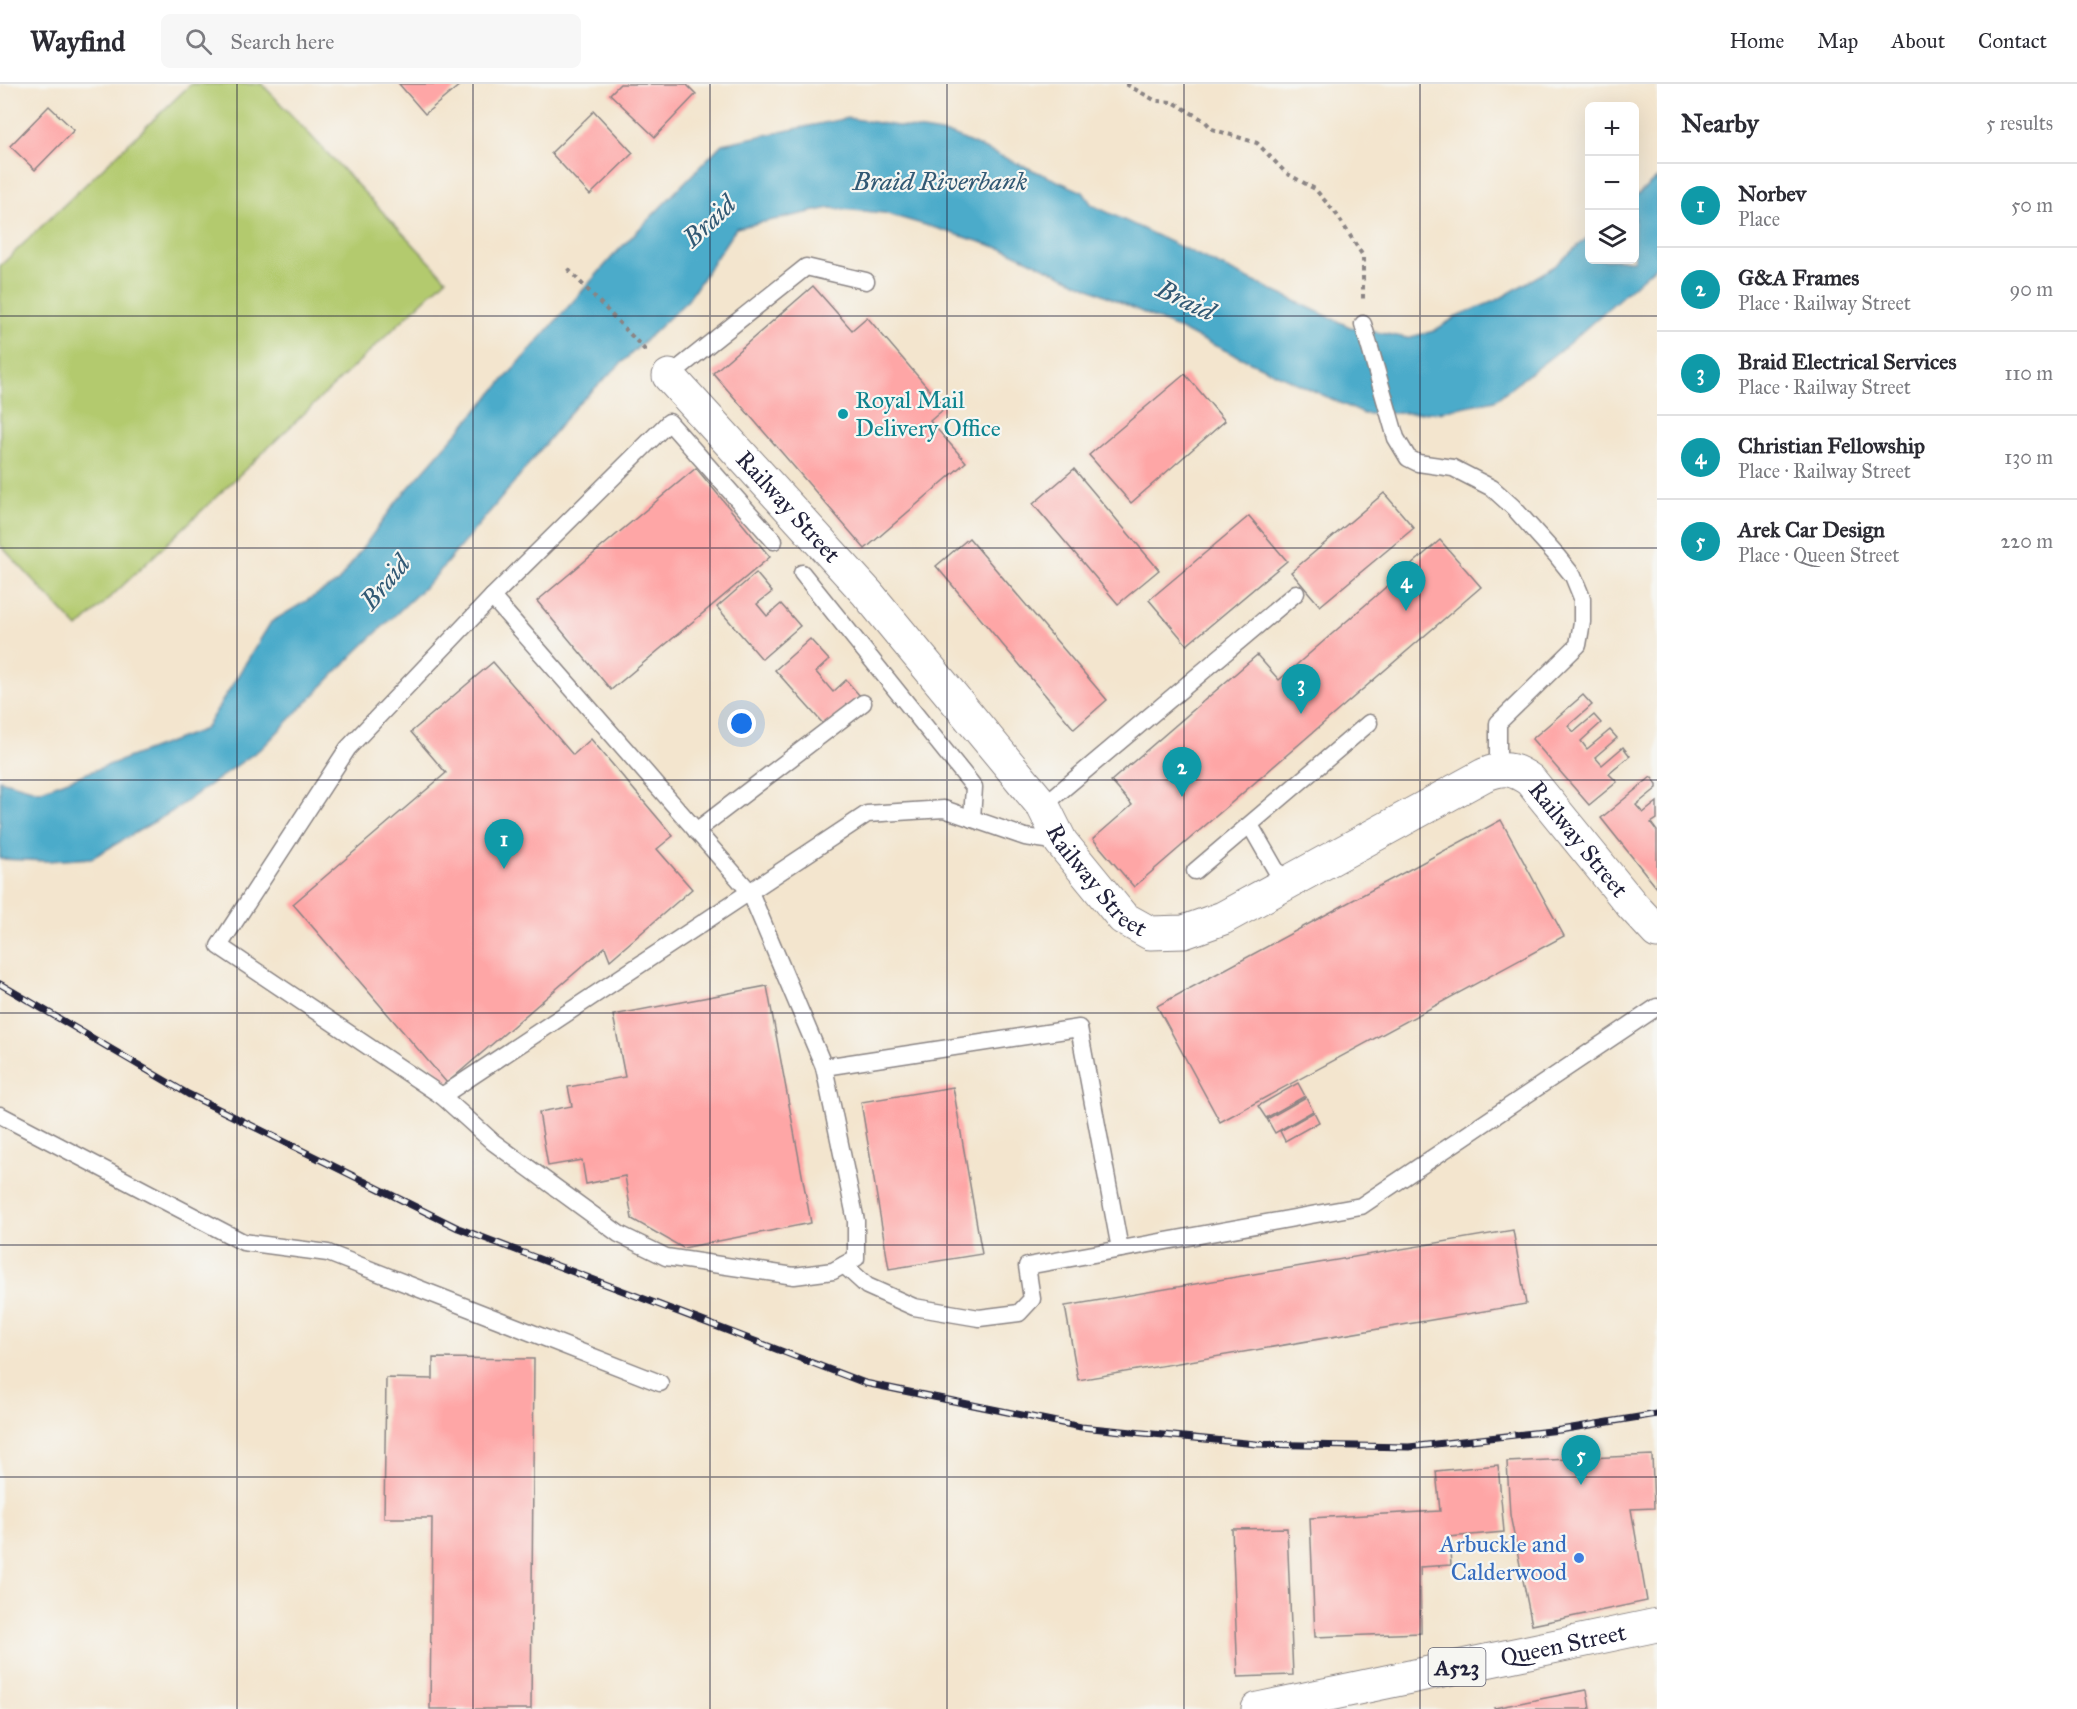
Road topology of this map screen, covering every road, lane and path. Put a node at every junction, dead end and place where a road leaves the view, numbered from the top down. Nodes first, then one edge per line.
1 (1126, 84) edge
2 (568, 269) dead end
3 (866, 281) dead end
4 (1363, 324) joint
5 (647, 353) dead end
6 (669, 376) joint
7 (774, 541) dead end
8 (802, 573) dead end
9 (1296, 593) dead end
10 (492, 597) junction
11 (863, 703) dead end
12 (1369, 723) dead end
13 (1498, 770) junction
14 (1044, 806) junction
15 (972, 819) junction
16 (1250, 825) junction
17 (696, 831) junction
18 (1061, 842) junction
19 (1195, 871) dead end
20 (1285, 886) junction
21 (750, 892) junction
22 (1657, 932) edge
23 (1657, 1007) edge
24 (824, 1067) junction
25 (442, 1096) junction
26 (0, 1115) edge
27 (1120, 1249) junction
28 (844, 1265) junction
29 (660, 1383) dead end
30 (1657, 1625) edge
31 (1258, 1709) edge

1 - 4 path
2 - 5 path
3 - 6 lane
4 - 13 lane
6 - 14 street, Railway Street
7 - 10 lane
8 - 15 lane
9 - 14 lane
10 - 17 lane
10 - 25 lane
11 - 17 lane
12 - 16 lane
13 - 20 street, Railway Street
13 - 22 street, Railway Street
14 - 18 street, Railway Street
15 - 18 lane
15 - 21 lane
16 - 19 lane
16 - 20 lane
17 - 21 lane
18 - 20 street, Railway Street
21 - 24 lane
21 - 25 lane
23 - 27 lane
24 - 27 lane
24 - 28 lane
25 - 28 lane
26 - 29 lane
27 - 28 lane
30 - 31 street, Queen Street / A523

